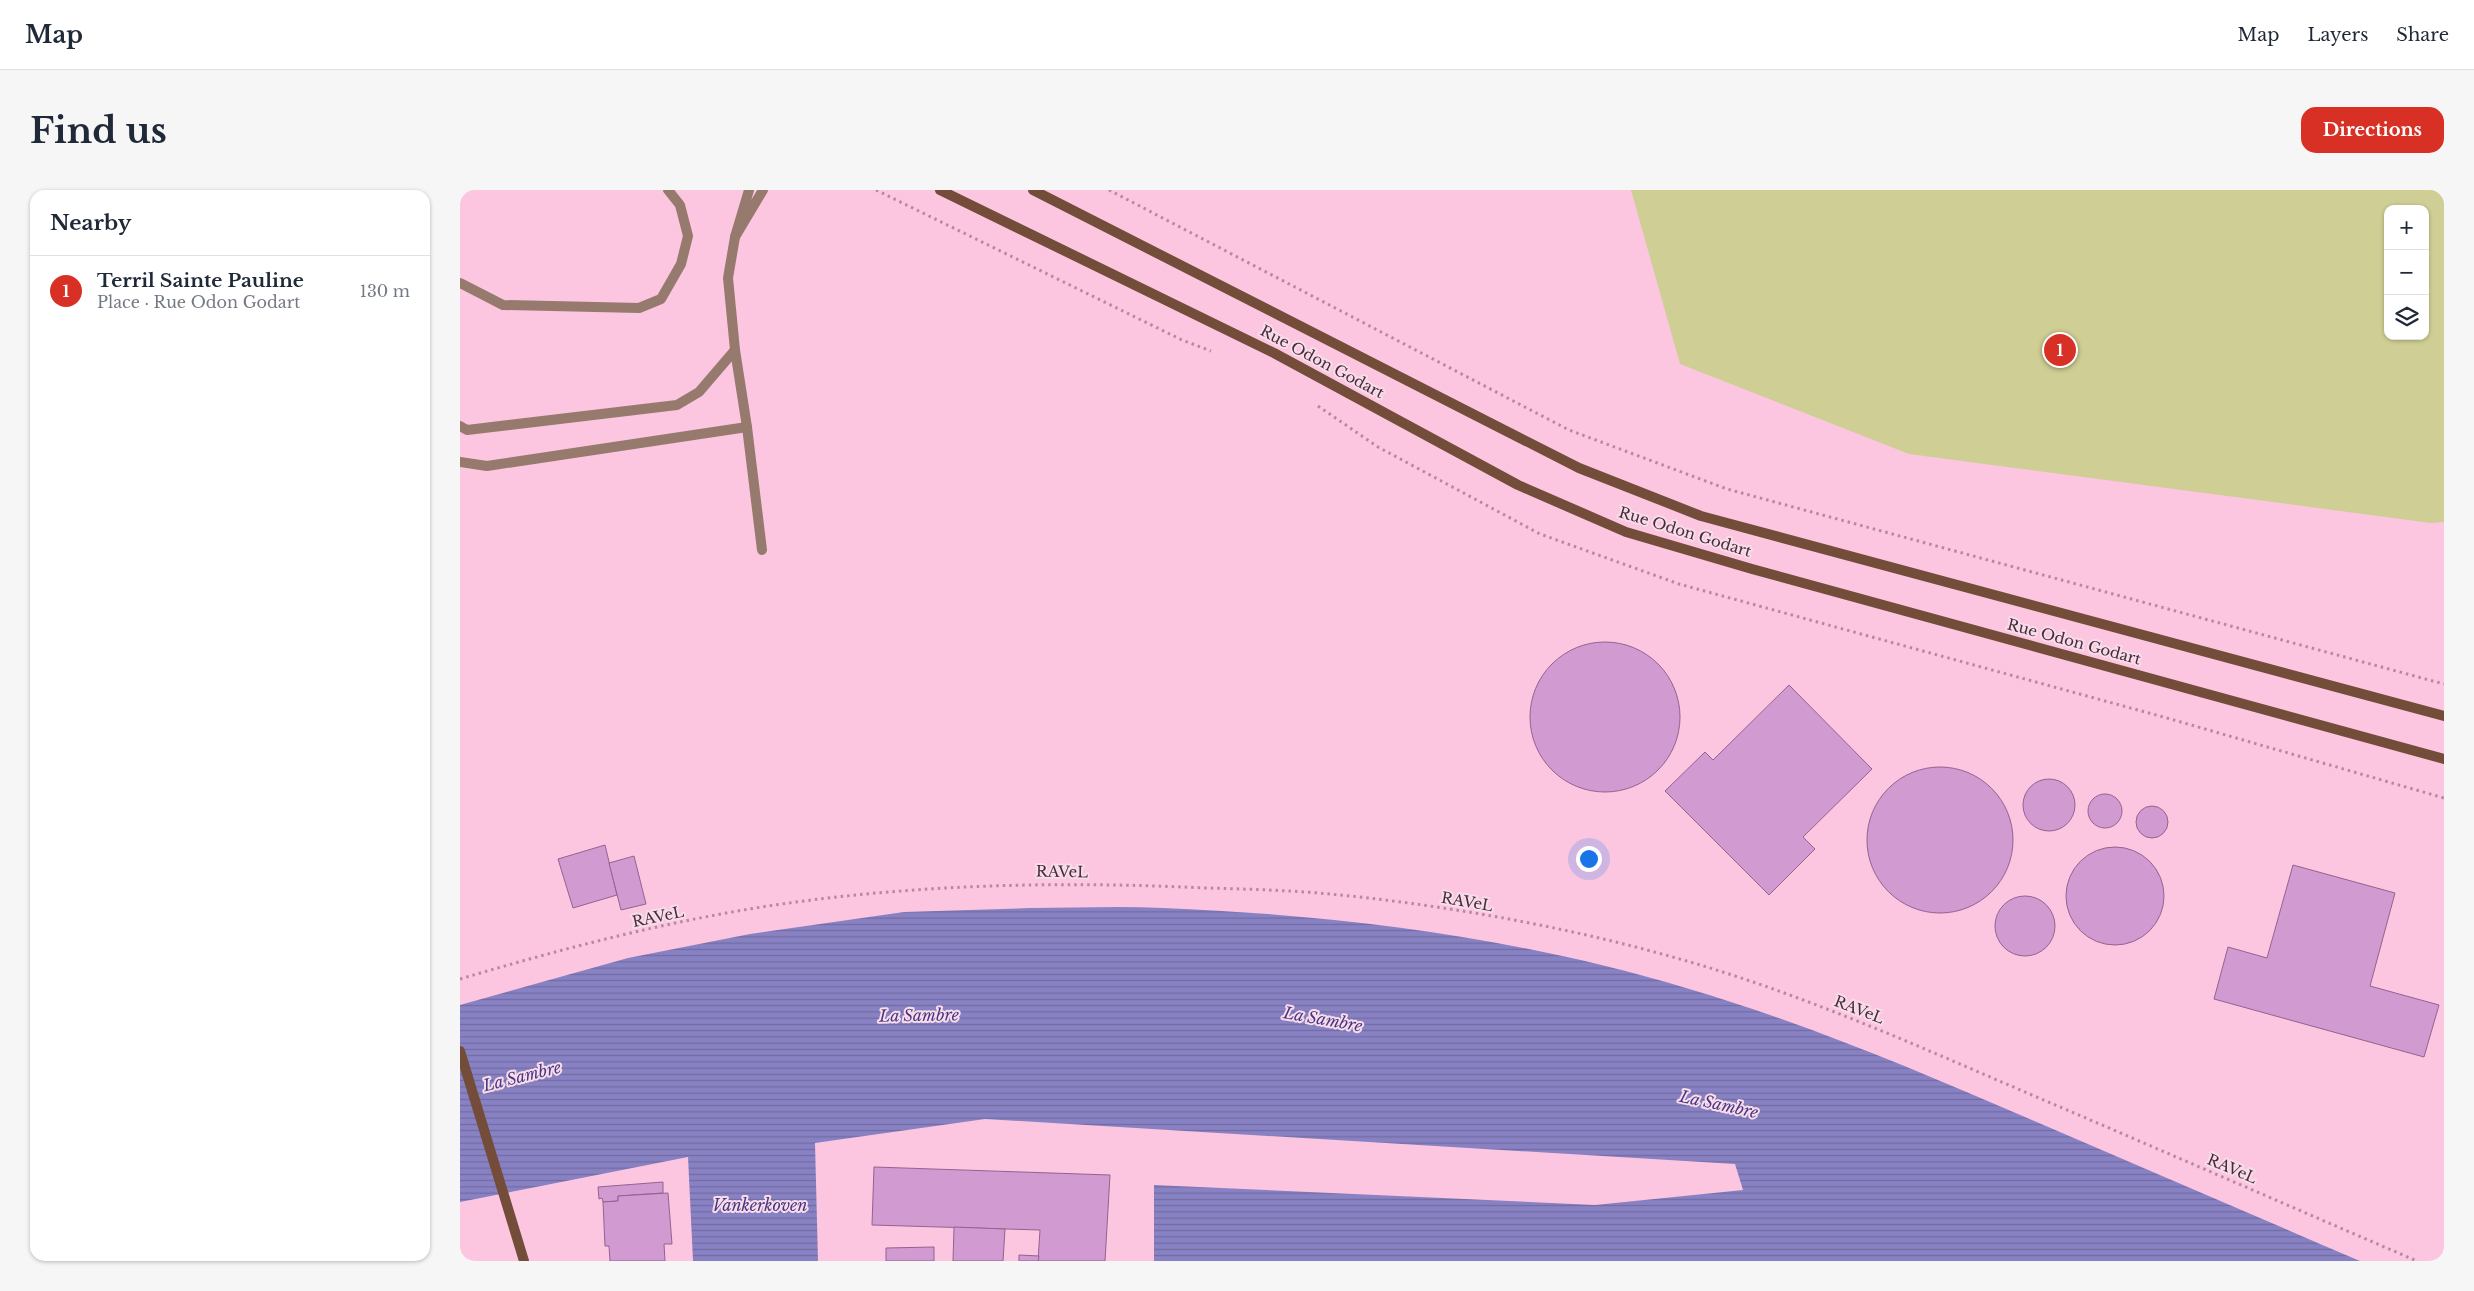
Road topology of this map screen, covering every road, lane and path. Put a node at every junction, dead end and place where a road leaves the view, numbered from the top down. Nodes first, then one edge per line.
1 (668, 190) edge
2 (749, 190) edge
3 (763, 190) edge
4 (940, 190) edge
5 (1033, 190) edge
6 (1109, 190) edge
7 (735, 237) junction
8 (460, 283) edge
9 (735, 350) junction
10 (460, 426) edge
11 (747, 427) junction
12 (460, 462) edge
13 (762, 550) dead end
14 (2444, 684) edge
15 (2444, 716) edge
16 (2444, 759) edge
17 (460, 979) edge
18 (460, 1051) edge
19 (524, 1261) edge
20 (2417, 1261) edge

1 - 8 lane
2 - 7 lane
3 - 7 lane
4 - 16 main road, Rue Odon Godart
5 - 15 main road, Rue Odon Godart
6 - 14 path
7 - 9 lane
9 - 10 lane
9 - 11 lane
11 - 12 lane
11 - 13 lane
17 - 20 path, RAVeL / RAVeL
18 - 19 main road

